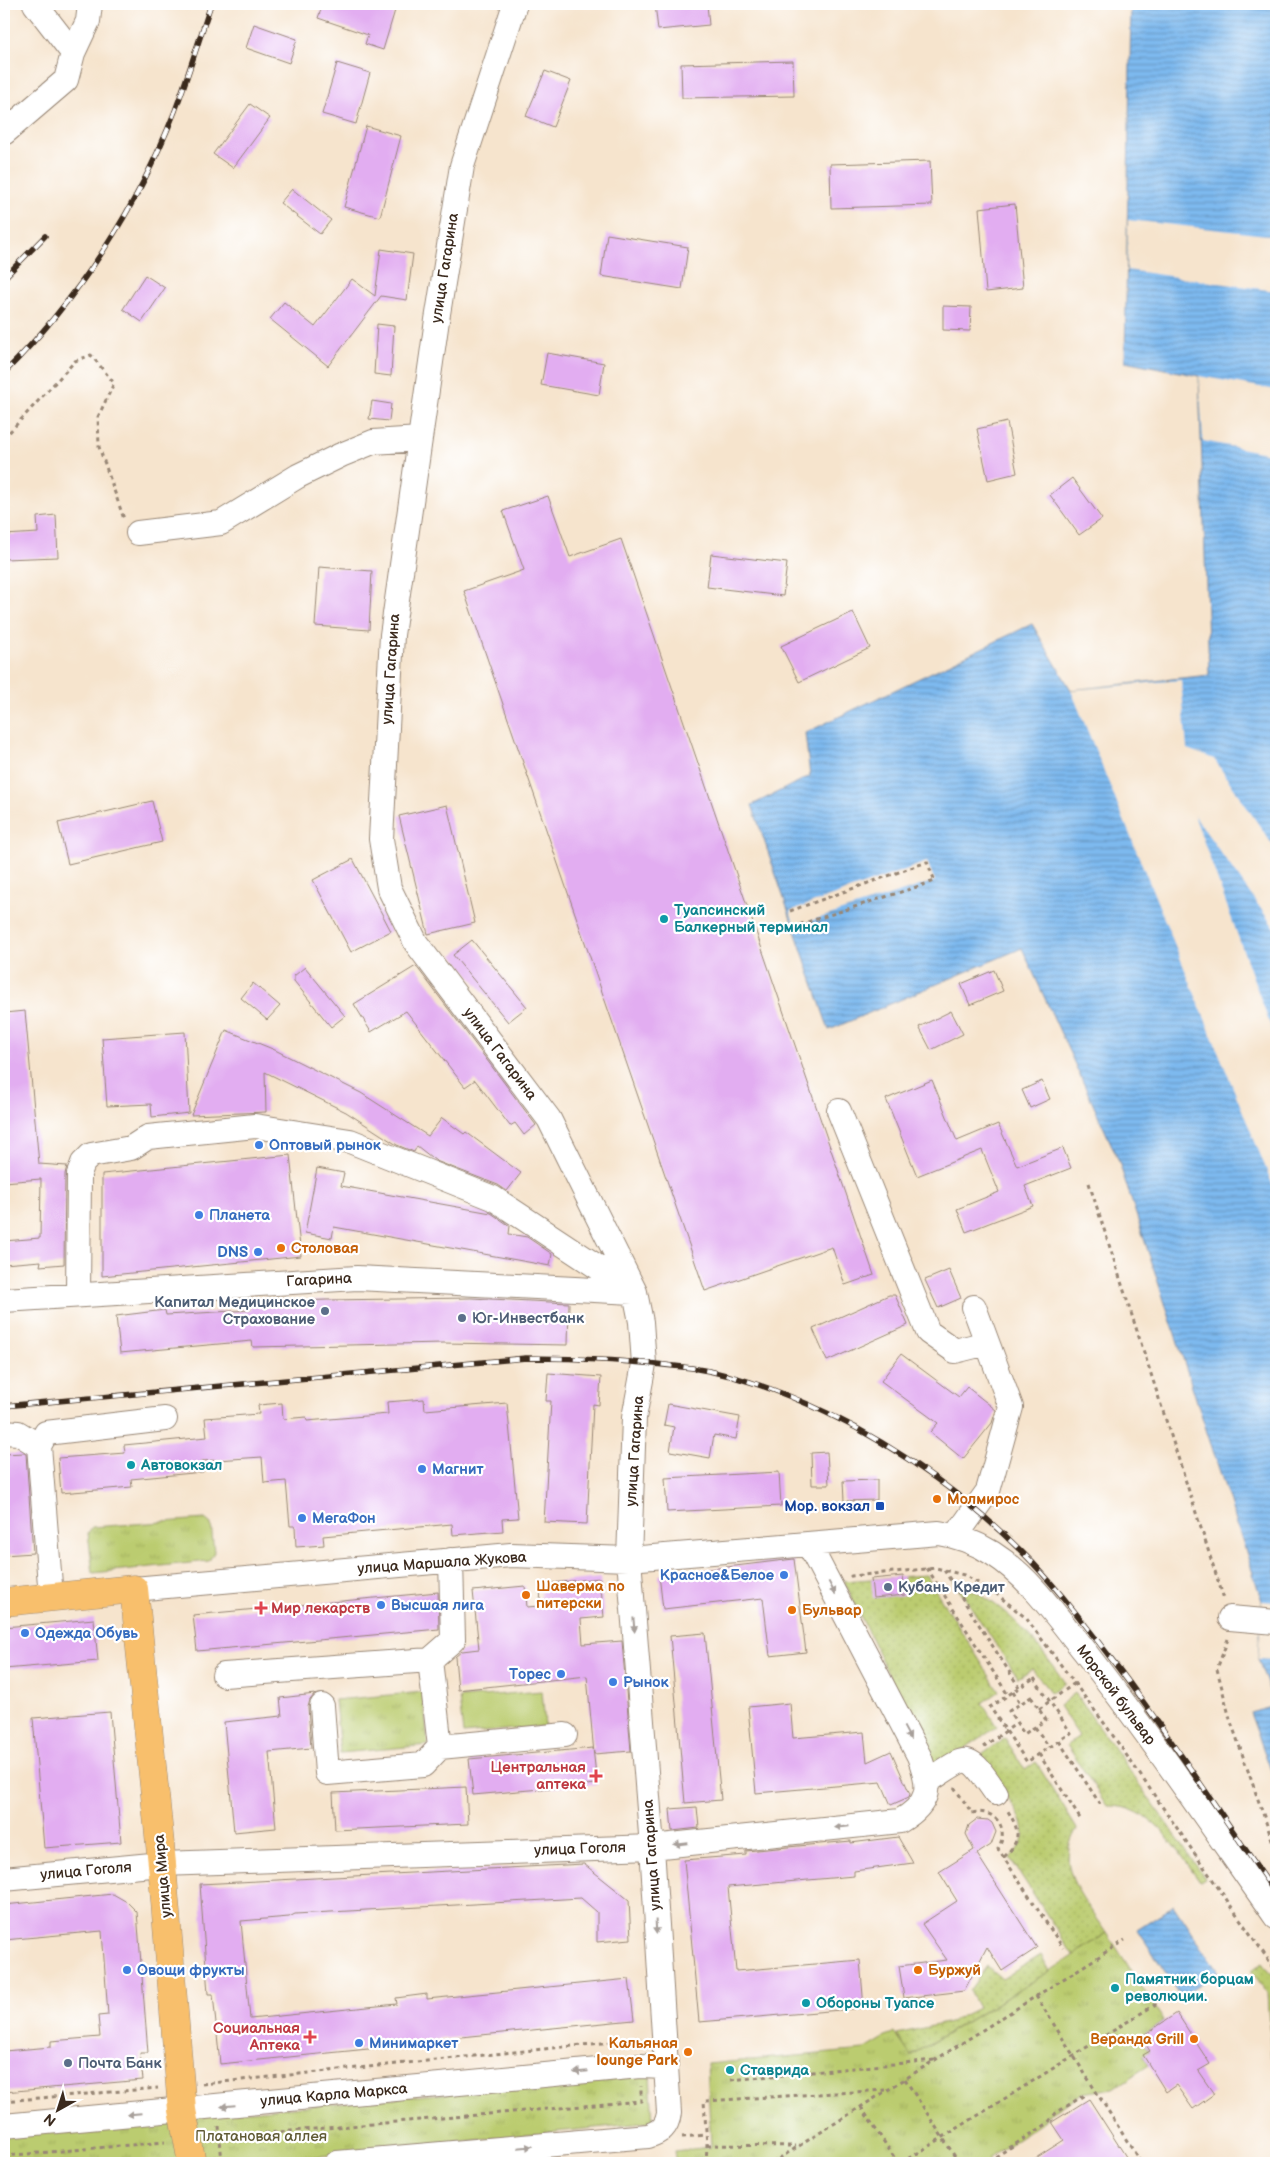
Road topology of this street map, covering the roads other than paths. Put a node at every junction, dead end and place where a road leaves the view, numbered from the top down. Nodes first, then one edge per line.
1 (35, 4) edge
2 (90, 4) edge
3 (515, 4) edge
4 (73, 53) junction
5 (4, 134) edge
6 (420, 439) junction
7 (138, 533) road end
8 (839, 1111) dead end
9 (635, 1292) junction
10 (78, 1295) junction
11 (4, 1300) edge
12 (974, 1307) dead end
13 (988, 1343) junction
14 (165, 1419) dead end
15 (4, 1432) edge
16 (39, 1446) junction
17 (911, 1535) joint
18 (956, 1536) junction
19 (809, 1545) junction
20 (629, 1559) junction
21 (451, 1560) junction
22 (134, 1589) junction
23 (51, 1597) junction
24 (4, 1602) edge
25 (1230, 1618) road end
26 (1276, 1622) edge
27 (430, 1660) junction
28 (224, 1674) dead end
29 (322, 1706) dead end
30 (565, 1735) dead end
31 (440, 1747) junction
32 (935, 1777) junction
33 (996, 1793) road end
34 (652, 1847) junction
35 (162, 1864) junction
36 (4, 1879) edge
37 (1276, 1917) edge
38 (665, 2067) junction
39 (181, 2098) junction
40 (4, 2126) edge
41 (183, 2162) edge
42 (337, 2163) edge

1 - 4 street
2 - 4 street
3 - 6 street, улица Гагарина
4 - 5 street
6 - 7 street
6 - 9 street, улица Гагарина
8 - 13 street
9 - 10 street, Гагарина
9 - 10 street
9 - 20 street, улица Гагарина
10 - 11 street, Гагарина
12 - 13 street
13 - 18 street
14 - 16 street
15 - 16 street
16 - 23 street
17 - 18 street, Морской бульвар
17 - 19 street, улица Маршала Жукова
18 - 37 street, Морской бульвар
19 - 20 street, улица Маршала Жукова
19 -> 32 street
20 - 21 street, улица Маршала Жукова
20 -> 34 street, улица Гагарина
21 - 22 street, улица Маршала Жукова
21 - 27 street
22 - 23 main road, улица Маршала Жукова
22 - 35 main road, улица Мира
23 - 24 main road, улица Маршала Жукова
25 - 26 street
27 - 28 street
27 - 31 street
29 - 31 street
30 - 31 street
32 - 33 street
32 -> 34 street, улица Гоголя
34 - 35 street, улица Гоголя
34 -> 38 street, улица Гагарина
35 - 36 street, улица Гоголя
35 - 39 main road, улица Мира
38 -> 39 street, улица Карла Маркса
42 -> 38 street, улица Гагарина
39 -> 40 street, улица Карла Маркса
39 - 41 main road, улица Мира

